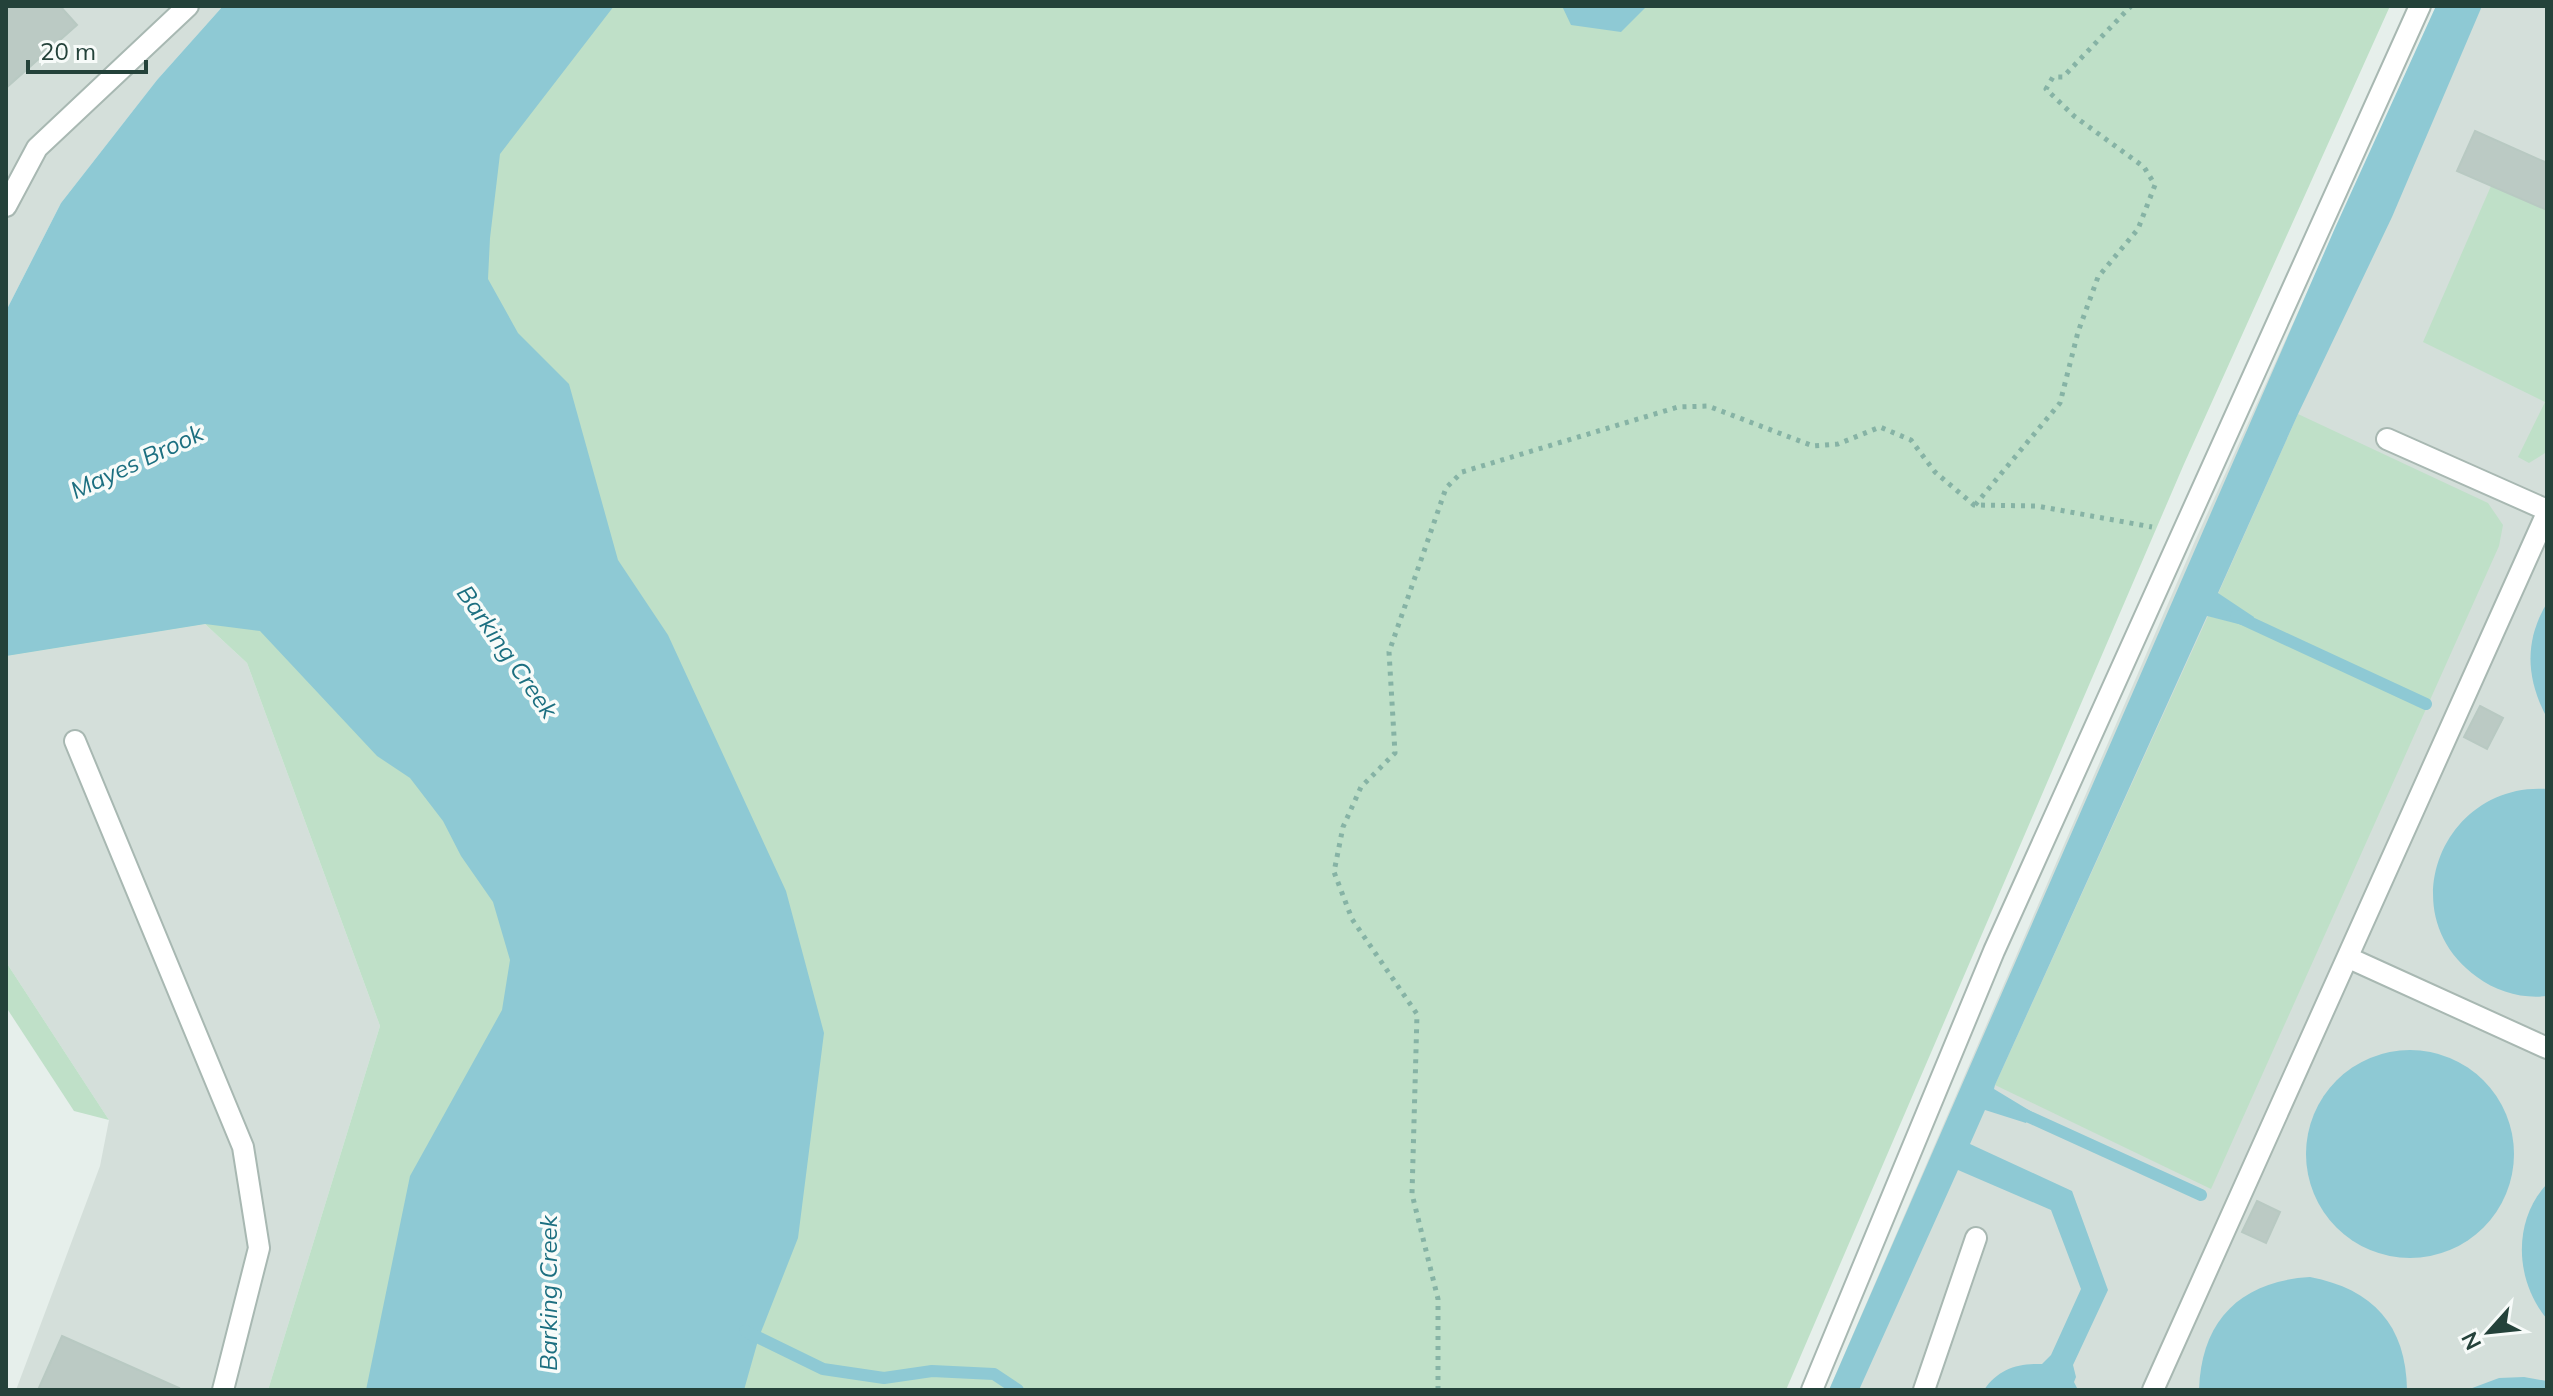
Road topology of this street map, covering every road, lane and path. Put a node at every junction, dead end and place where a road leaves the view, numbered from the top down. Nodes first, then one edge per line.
1 (188, 6) edge
2 (2131, 6) edge
3 (2420, 6) edge
4 (6, 206) edge
5 (2387, 439) dead end
6 (1974, 505) junction
7 (2547, 512) edge
8 (2180, 534) junction
9 (75, 741) dead end
10 (2349, 958) junction
11 (2547, 1048) edge
12 (1976, 1238) dead end
13 (223, 1390) edge
14 (1438, 1390) edge
15 (1812, 1390) edge
16 (1924, 1390) edge
17 (2153, 1390) edge

1 - 4 lane
2 - 6 path
3 - 8 lane
5 - 7 lane
6 - 8 path
6 - 14 path
7 - 10 lane
8 - 15 lane
9 - 13 lane
10 - 11 lane
10 - 17 lane
12 - 16 lane

